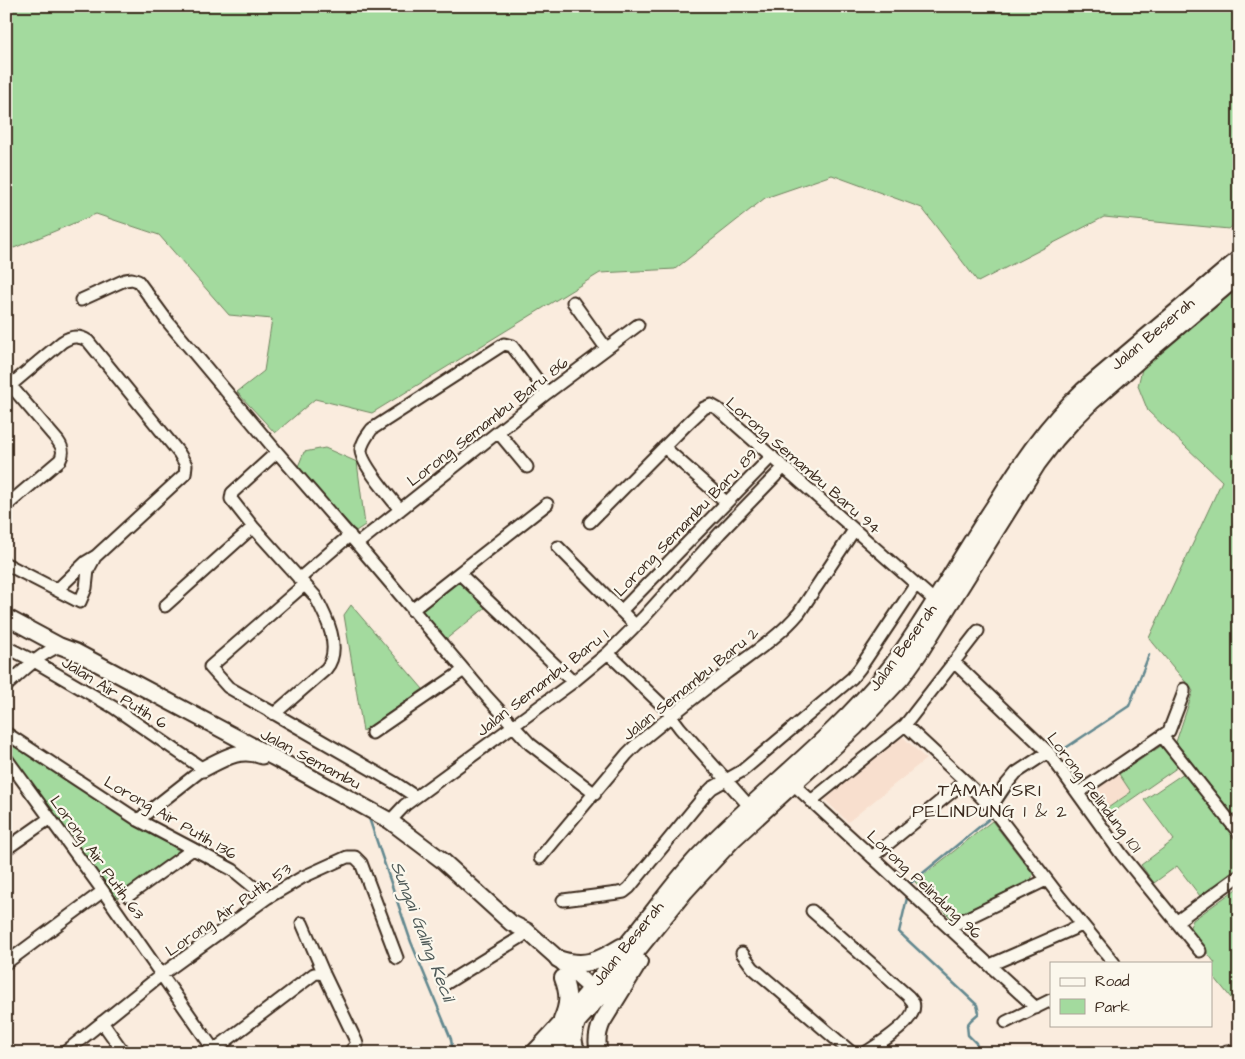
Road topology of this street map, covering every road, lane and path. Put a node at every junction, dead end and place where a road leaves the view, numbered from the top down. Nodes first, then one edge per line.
1 (1239, 259) edge
2 (1239, 275) edge
3 (81, 300) dead end
4 (573, 302) dead end
5 (638, 325) dead end
6 (606, 348) junction
7 (9, 388) edge
8 (547, 393) junction
9 (498, 432) junction
10 (664, 447) junction
11 (277, 452) junction
12 (772, 456) junction
13 (527, 467) dead end
14 (784, 467) junction
15 (726, 502) junction
16 (547, 504) dead end
17 (6, 506) edge
18 (400, 510) junction
19 (590, 522) dead end
20 (253, 527) junction
21 (854, 530) junction
22 (354, 540) junction
23 (558, 547) dead end
24 (96, 556) junction
25 (6, 564) edge
26 (459, 573) junction
27 (302, 582) junction
28 (916, 584) junction
29 (57, 590) junction
30 (935, 601) junction
31 (165, 606) dead end
32 (6, 608) edge
33 (412, 610) junction
34 (621, 611) junction
35 (6, 617) edge
36 (636, 626) junction
37 (978, 631) dead end
38 (60, 646) junction
39 (6, 647) edge
40 (76, 652) junction
41 (608, 653) junction
42 (34, 661) junction
43 (954, 662) junction
44 (464, 670) junction
45 (573, 682) junction
46 (6, 686) edge
47 (1184, 689) dead end
48 (274, 714) junction
49 (671, 717) junction
50 (905, 725) junction
51 (514, 726) junction
52 (6, 733) edge
53 (372, 733) dead end
54 (1162, 736) junction
55 (1048, 752) junction
56 (6, 758) edge
57 (203, 769) junction
58 (305, 774) junction
59 (726, 780) junction
60 (965, 781) junction
61 (793, 784) junction
62 (1078, 793) junction
63 (595, 794) junction
64 (416, 797) junction
65 (811, 800) junction
66 (750, 807) junction
67 (991, 807) junction
68 (50, 818) junction
69 (138, 820) junction
70 (390, 821) junction
71 (1239, 833) edge
72 (193, 849) junction
73 (6, 850) edge
74 (872, 857) junction
75 (540, 858) dead end
76 (707, 867) junction
77 (1239, 876) edge
78 (1046, 880) junction
79 (103, 891) junction
80 (128, 896) dead end
81 (267, 898) junction
82 (563, 900) dead end
83 (812, 911) dead end
84 (1176, 922) junction
85 (302, 923) dead end
86 (1082, 925) junction
87 (949, 927) junction
88 (524, 934) junction
89 (630, 941) junction
90 (1200, 951) dead end
91 (742, 953) dead end
92 (397, 958) dead end
93 (558, 959) junction
94 (1113, 962) edge
95 (6, 963) edge
96 (990, 965) junction
97 (324, 974) junction
98 (161, 975) junction
99 (563, 978) junction
100 (445, 984) dead end
101 (592, 997) junction
102 (1050, 1001) edge
103 (1036, 1008) junction
104 (102, 1022) junction
105 (577, 1022) junction
106 (1006, 1022) dead end
107 (559, 1026) junction
108 (215, 1051) edge
109 (544, 1051) edge
110 (64, 1053) edge
111 (124, 1053) edge
112 (349, 1053) edge
113 (578, 1053) edge
114 (599, 1053) edge
115 (852, 1053) edge
116 (865, 1053) edge

1 - 30 highway, Jalan Beserah
2 - 61 highway, Jalan Beserah
3 - 11 street
4 - 6 street
5 - 6 street, Lorong Semambu Baru 86
6 - 8 street, Lorong Semambu Baru 86
7 - 17 street
7 - 24 street
8 - 9 street, Lorong Semambu Baru 86
8 - 18 street
9 - 13 street
9 - 18 street, Lorong Semambu Baru 86
10 - 12 street, Lorong Semambu Baru 94
10 - 15 street
10 - 19 street, Lorong Semambu Baru 94
11 - 20 street
11 - 22 street
12 - 14 street, Lorong Semambu Baru 94
12 - 15 street, Lorong Semambu Baru 89
14 - 21 street, Lorong Semambu Baru 94
14 - 36 street, Jalan Semambu Baru 1
15 - 34 street, Lorong Semambu Baru 89
16 - 26 street
18 - 22 street, Lorong Semambu Baru 86
20 - 27 street
20 - 31 street
21 - 28 street, Lorong Semambu Baru 94
21 - 49 street, Jalan Semambu Baru 2
22 - 27 street, Lorong Semambu Baru 86
22 - 33 street
23 - 34 street, Lorong Semambu Baru 89
24 - 29 street
24 - 29 street
25 - 29 street
26 - 33 street
26 - 45 street
27 - 48 street
27 - 48 street, Lorong Semambu Baru 86
28 - 30 street, Lorong Semambu Baru 94
28 - 59 street
30 - 66 highway, Jalan Beserah
32 - 40 main road, Jalan Semambu
33 - 44 street
34 - 36 street, Lorong Semambu Baru 89
35 - 38 main road, Jalan Semambu
36 - 41 street, Jalan Semambu Baru 1
37 - 43 street
38 - 40 main road, Jalan Semambu
38 - 42 street
39 - 42 street, Jalan Air Putih 6
40 - 58 main road, Jalan Semambu
41 - 45 street, Jalan Semambu Baru 1
41 - 49 street
42 - 46 street
42 - 57 street, Jalan Air Putih 6
43 - 50 street
43 - 55 street, Lorong Pelindung 101
44 - 51 street
44 - 53 street
45 - 51 street, Jalan Semambu Baru 1
47 - 54 street
48 - 64 street
49 - 59 street
49 - 63 street, Jalan Semambu Baru 2
50 - 60 street
50 - 65 street
51 - 63 street
51 - 64 street, Jalan Semambu Baru 1
52 - 69 street, Lorong Air Putih 136
54 - 62 street
54 - 71 street
55 - 62 street, Lorong Pelindung 101
55 - 67 street
56 - 68 street, Lorong Air Putih 63
57 - 58 main road
57 - 69 street
58 - 70 main road, Jalan Semambu
59 - 66 street
59 - 82 street
60 - 67 street
60 - 74 street
61 - 65 street, Lorong Pelindung 96
61 - 76 highway, Jalan Beserah
62 - 84 street, Lorong Pelindung 101
63 - 75 street, Jalan Semambu Baru 2
64 - 70 street, Jalan Semambu Baru 1
65 - 74 street, Lorong Pelindung 96
66 - 89 highway, Jalan Beserah
67 - 78 street
68 - 73 street
68 - 79 street, Lorong Air Putih 63
69 - 72 street, Lorong Air Putih 136
70 - 88 main road, Jalan Semambu
72 - 80 street
72 - 81 street, Lorong Air Putih 136
74 - 87 street, Lorong Pelindung 96
76 - 101 highway, Jalan Beserah
76 - 114 highway
77 - 84 street
78 - 86 street
78 - 87 street
79 - 95 street
79 - 98 street, Lorong Air Putih 63
81 - 92 street, Lorong Air Putih 53
81 - 98 street, Lorong Air Putih 53
83 - 116 street
84 - 90 street, Lorong Pelindung 101
85 - 97 street
86 - 94 street
86 - 96 street
87 - 96 street, Lorong Pelindung 96
88 - 93 main road, Jalan Semambu
88 - 99 main road, Jalan Semambu
88 - 100 street
89 - 93 highway
89 - 101 highway, Jalan Beserah
91 - 115 street
93 - 101 main road, Jalan Semambu
96 - 103 street, Lorong Pelindung 96
97 - 108 street
97 - 112 street
98 - 104 street, Lorong Air Putih 53
98 - 108 street, Lorong Air Putih 63
99 - 101 main road, Jalan Semambu
99 - 107 highway
101 - 105 highway, Jalan Beserah
101 - 107 highway, Jalan Beserah
102 - 103 street
103 - 106 street
104 - 110 street, Lorong Air Putih 53
104 - 111 street
105 - 109 highway, Jalan Beserah
105 - 113 highway
107 - 109 highway, Jalan Beserah

